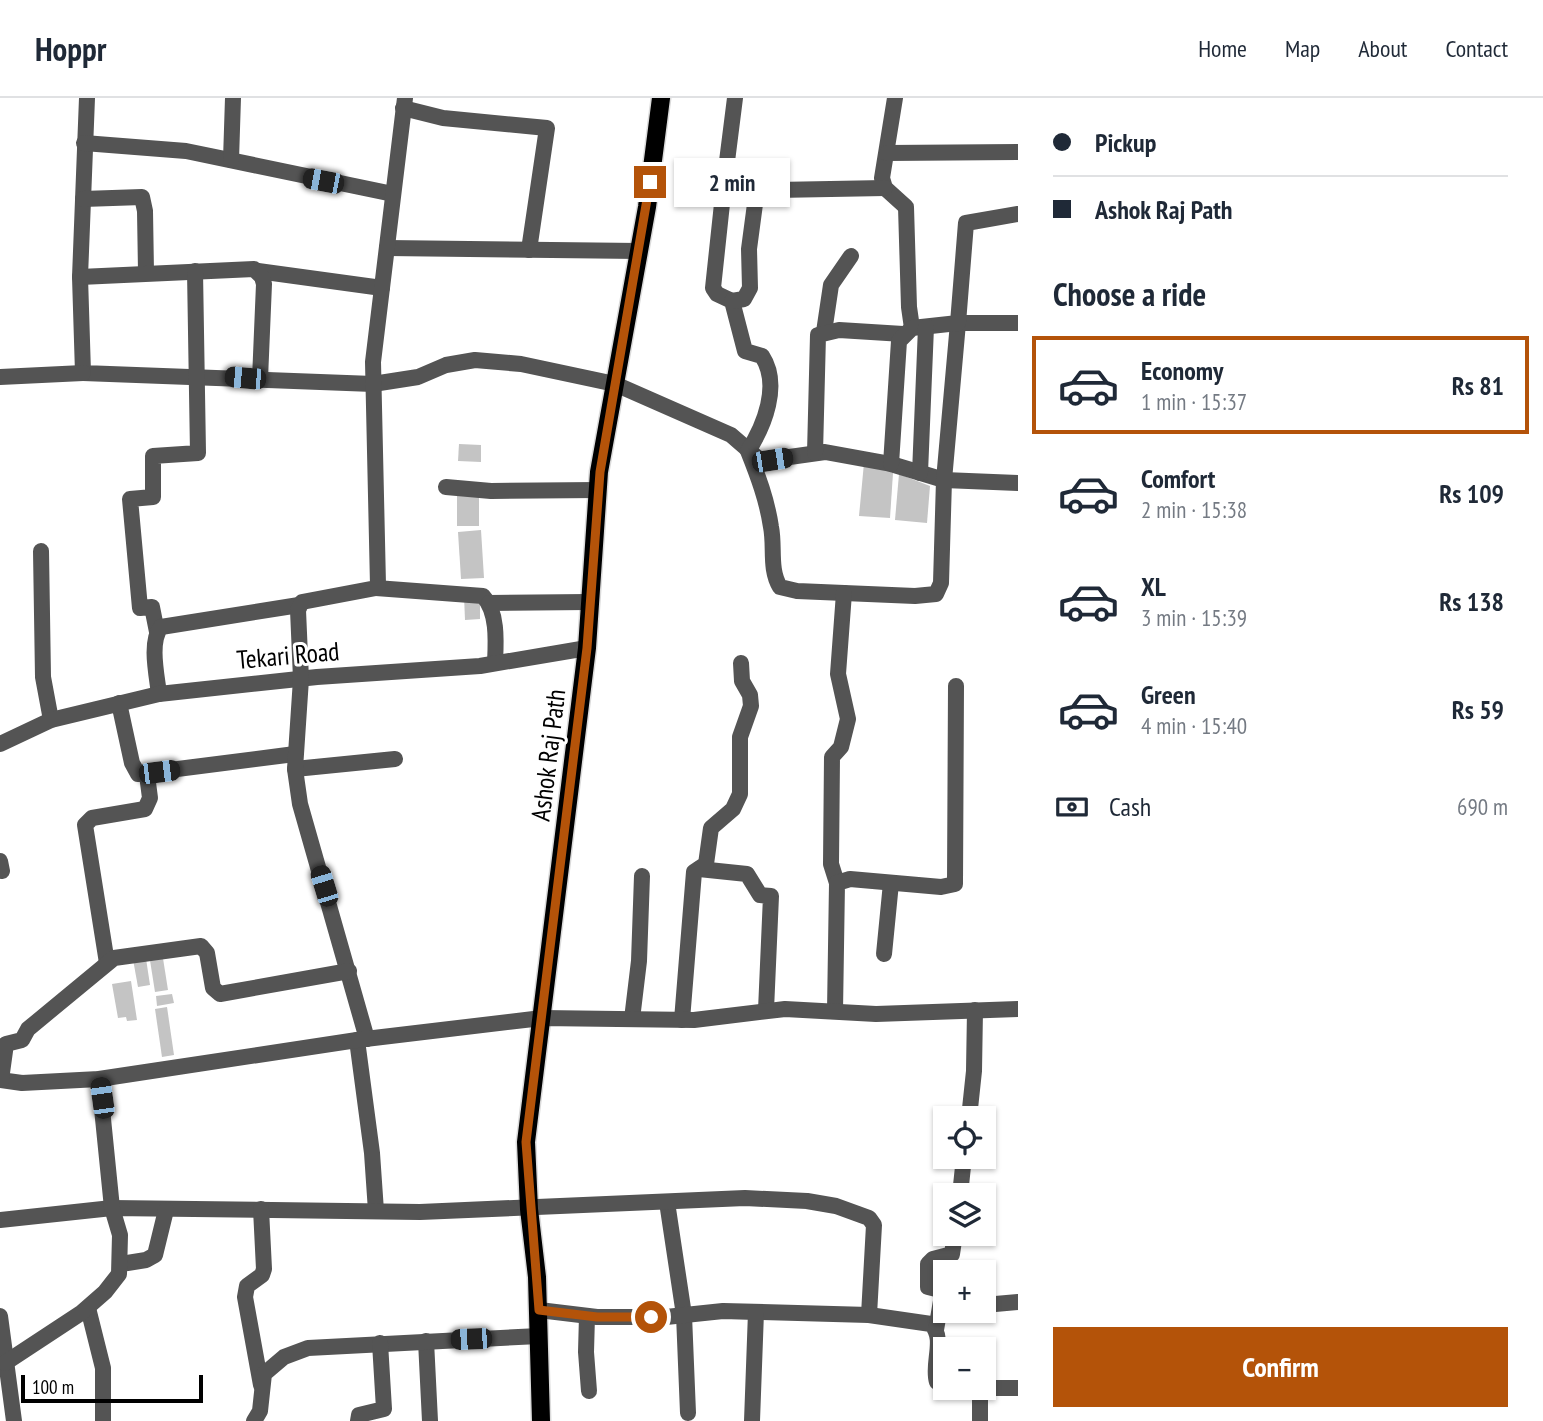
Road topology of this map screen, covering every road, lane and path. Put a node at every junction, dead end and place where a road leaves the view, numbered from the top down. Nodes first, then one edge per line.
1 (87, 98) edge
2 (233, 98) edge
3 (661, 98) edge
4 (735, 98) edge
5 (895, 98) edge
6 (404, 103) edge
7 (84, 144) junction
8 (1018, 152) edge
9 (887, 153) junction
10 (231, 160) junction
11 (724, 185) junction
12 (885, 188) junction
13 (757, 189) junction
14 (393, 194) junction
15 (83, 199) junction
16 (1018, 214) edge
17 (387, 248) junction
18 (529, 250) junction
19 (639, 251) junction
20 (851, 256) dead end
21 (195, 271) junction
22 (258, 271) junction
23 (146, 272) junction
24 (80, 277) junction
25 (382, 288) junction
26 (732, 301) junction
27 (958, 323) junction
28 (1018, 323) edge
29 (914, 330) junction
30 (824, 332) junction
31 (83, 373) junction
32 (198, 376) junction
33 (0, 377) edge
34 (260, 379) junction
35 (373, 384) junction
36 (615, 384) junction
37 (748, 451) junction
38 (815, 453) junction
39 (891, 464) junction
40 (920, 473) junction
41 (944, 480) junction
42 (1018, 483) edge
43 (446, 487) dead end
44 (598, 490) junction
45 (41, 551) dead end
46 (376, 588) junction
47 (845, 593) junction
48 (589, 602) junction
49 (489, 603) junction
50 (299, 605) junction
51 (157, 632) junction
52 (587, 648) junction
53 (495, 663) junction
54 (741, 663) dead end
55 (301, 679) junction
56 (956, 686) dead end
57 (159, 694) junction
58 (119, 704) junction
59 (51, 720) junction
60 (0, 744) edge
61 (396, 759) dead end
62 (295, 762) junction
63 (146, 775) junction
64 (699, 869) junction
65 (642, 876) dead end
66 (837, 883) junction
67 (891, 883) junction
68 (884, 954) dead end
69 (107, 962) junction
70 (349, 971) junction
71 (1018, 1009) edge
72 (766, 1010) junction
73 (975, 1010) junction
74 (835, 1011) junction
75 (542, 1018) junction
76 (632, 1019) junction
77 (682, 1020) junction
78 (362, 1039) junction
79 (99, 1079) junction
80 (1, 1080) edge
81 (970, 1106) edge
82 (667, 1202) junction
83 (112, 1208) junction
84 (261, 1209) junction
85 (529, 1209) junction
86 (166, 1210) junction
87 (376, 1211) junction
88 (0, 1220) edge
89 (953, 1246) edge
90 (121, 1264) junction
91 (933, 1289) edge
92 (1018, 1302) edge
93 (996, 1304) edge
94 (88, 1308) junction
95 (539, 1310) junction
96 (756, 1312) junction
97 (684, 1315) junction
98 (869, 1315) junction
99 (0, 1316) edge
100 (587, 1316) junction
101 (938, 1323) edge
102 (936, 1330) junction
103 (539, 1336) junction
104 (936, 1337) edge
105 (426, 1341) junction
106 (380, 1343) junction
107 (5, 1363) junction
108 (261, 1385) junction
109 (1018, 1388) edge
110 (996, 1389) edge
111 (589, 1391) dead end
112 (981, 1400) edge
113 (688, 1413) dead end
114 (14, 1421) edge
115 (103, 1421) edge
116 (254, 1421) edge
117 (358, 1421) edge
118 (430, 1421) edge
119 (541, 1421) edge
120 (752, 1421) edge
121 (980, 1421) edge

1 - 7 street
2 - 10 street
3 - 19 main road, Ashok Raj Path
4 - 11 street
5 - 9 street
6 - 14 street
6 - 18 street
7 - 10 street
7 - 15 street
8 - 9 street
9 - 12 street
10 - 14 street
11 - 13 street
11 - 26 street
12 - 13 street
12 - 29 street
13 - 26 street
14 - 17 street
15 - 23 street
15 - 24 street
16 - 27 street
17 - 18 street
17 - 25 street
18 - 19 street
19 - 36 main road, Ashok Raj Path
20 - 30 street
21 - 22 street
21 - 23 street
21 - 32 street
22 - 25 street
22 - 34 street
23 - 24 street
24 - 31 street
25 - 35 street
26 - 37 street
27 - 28 street
27 - 29 street
27 - 41 street
29 - 30 street
29 - 39 street
29 - 40 street
30 - 38 street
31 - 32 street
31 - 33 street
32 - 34 street
32 - 51 street
34 - 35 street
35 - 36 street
35 - 46 street
36 - 37 street
36 - 44 main road, Ashok Raj Path
37 - 38 street
37 - 47 street
38 - 39 street
39 - 40 street
40 - 41 street
41 - 42 street
41 - 47 street
43 - 44 street
44 - 48 main road, Ashok Raj Path
45 - 59 street
46 - 49 street
46 - 50 street
47 - 66 street
48 - 49 street
48 - 52 main road, Ashok Raj Path
49 - 53 street
50 - 51 street
50 - 55 street
51 - 57 street
52 - 53 street, Tekari Road
52 - 75 main road, Ashok Raj Path
53 - 55 street, Tekari Road
54 - 64 street
55 - 57 street, Tekari Road
55 - 62 street
56 - 67 street
57 - 58 street, Tekari Road
58 - 59 street, Tekari Road
58 - 63 street
59 - 60 street, Tekari Road
61 - 62 street
62 - 63 street
62 - 70 street
63 - 69 street
64 - 72 street
64 - 77 street
65 - 76 street
66 - 67 street
66 - 74 street
67 - 68 street
69 - 70 street
69 - 80 street
70 - 78 street
71 - 73 street
72 - 74 street
72 - 77 street
73 - 74 street
73 - 81 street
75 - 76 street
75 - 78 street
75 - 85 main road, Ashok Raj Path
76 - 77 street
78 - 79 street
78 - 87 street
79 - 80 street
79 - 83 street
82 - 85 street
82 - 97 street
82 - 98 street
83 - 86 street
83 - 88 street
83 - 90 street
84 - 86 street
84 - 87 street
84 - 108 street
85 - 87 street
85 - 95 main road, Ashok Raj Path
86 - 90 street
89 - 91 street
90 - 94 street
92 - 93 street
94 - 107 street
94 - 115 street
95 - 100 street
95 - 103 main road, Ashok Raj Path
96 - 97 street
96 - 98 street
96 - 120 street
97 - 100 street
97 - 113 street
98 - 102 street
99 - 107 street
100 - 111 street
101 - 102 street
102 - 104 street
103 - 105 street
103 - 119 main road, Ashok Raj Path
105 - 106 street
105 - 118 street
106 - 108 street
106 - 117 street
107 - 114 street
108 - 116 street
109 - 110 street
112 - 121 street

